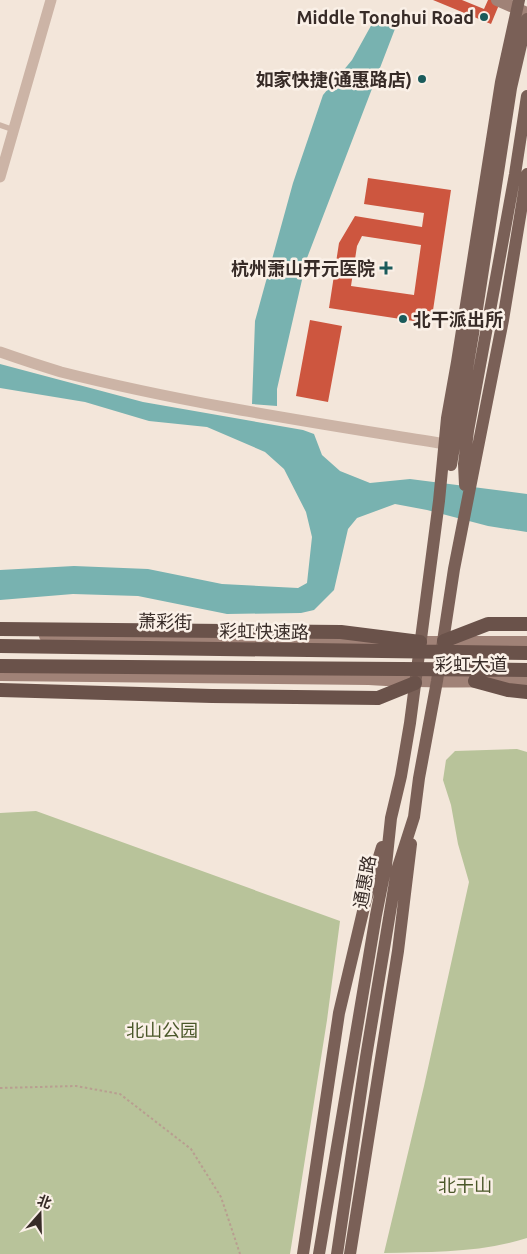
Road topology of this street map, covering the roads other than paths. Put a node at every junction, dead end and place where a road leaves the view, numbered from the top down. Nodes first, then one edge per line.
1 (51, 0) edge
2 (497, 0) edge
3 (521, 7) edge
4 (527, 19) edge
5 (527, 96) edge
6 (0, 125) edge
7 (14, 130) junction
8 (527, 174) edge
9 (0, 177) edge
10 (0, 352) edge
11 (445, 444) junction
12 (439, 501) junction
13 (466, 505) junction
14 (527, 624) edge
15 (0, 629) edge
16 (0, 635) edge
17 (444, 641) junction
18 (420, 642) junction
19 (527, 642) edge
20 (0, 646) edge
21 (527, 653) edge
22 (0, 666) edge
23 (527, 670) edge
24 (0, 675) edge
25 (437, 681) junction
26 (475, 681) junction
27 (527, 681) edge
28 (415, 682) junction
29 (0, 690) edge
30 (527, 692) edge
31 (414, 817) junction
32 (391, 818) junction
33 (303, 1254) edge
34 (319, 1254) edge
35 (337, 1254) edge
36 (350, 1254) edge

1 - 7 street
2 - 3 main road
3 - 11 main road
4 - 12 main road
5 - 13 main road
6 - 7 lane
7 - 9 street
8 - 13 main road
10 - 11 street
11 - 12 main road
12 - 18 main road, 通惠路
13 - 17 main road, 通惠路
14 - 17 highway
15 - 18 highway
16 - 18 main road, 萧彩街
17 - 18 main road, 彩虹大道
17 - 19 main road, 彩虹大道
17 - 25 main road, 通惠路
18 - 28 main road, 通惠路
20 - 21 highway, 彩虹快速路
22 - 23 highway, 彩虹快速路
24 - 28 main road
25 - 26 main road, 彩虹大道
25 - 28 main road, 彩虹大道
25 - 31 main road, 通惠路
26 - 27 main road, 彩虹大道
26 - 30 highway
28 - 29 highway
28 - 32 main road, 通惠路
31 - 35 main road, 通惠路
31 - 36 main road
32 - 33 main road
32 - 34 main road, 通惠路

